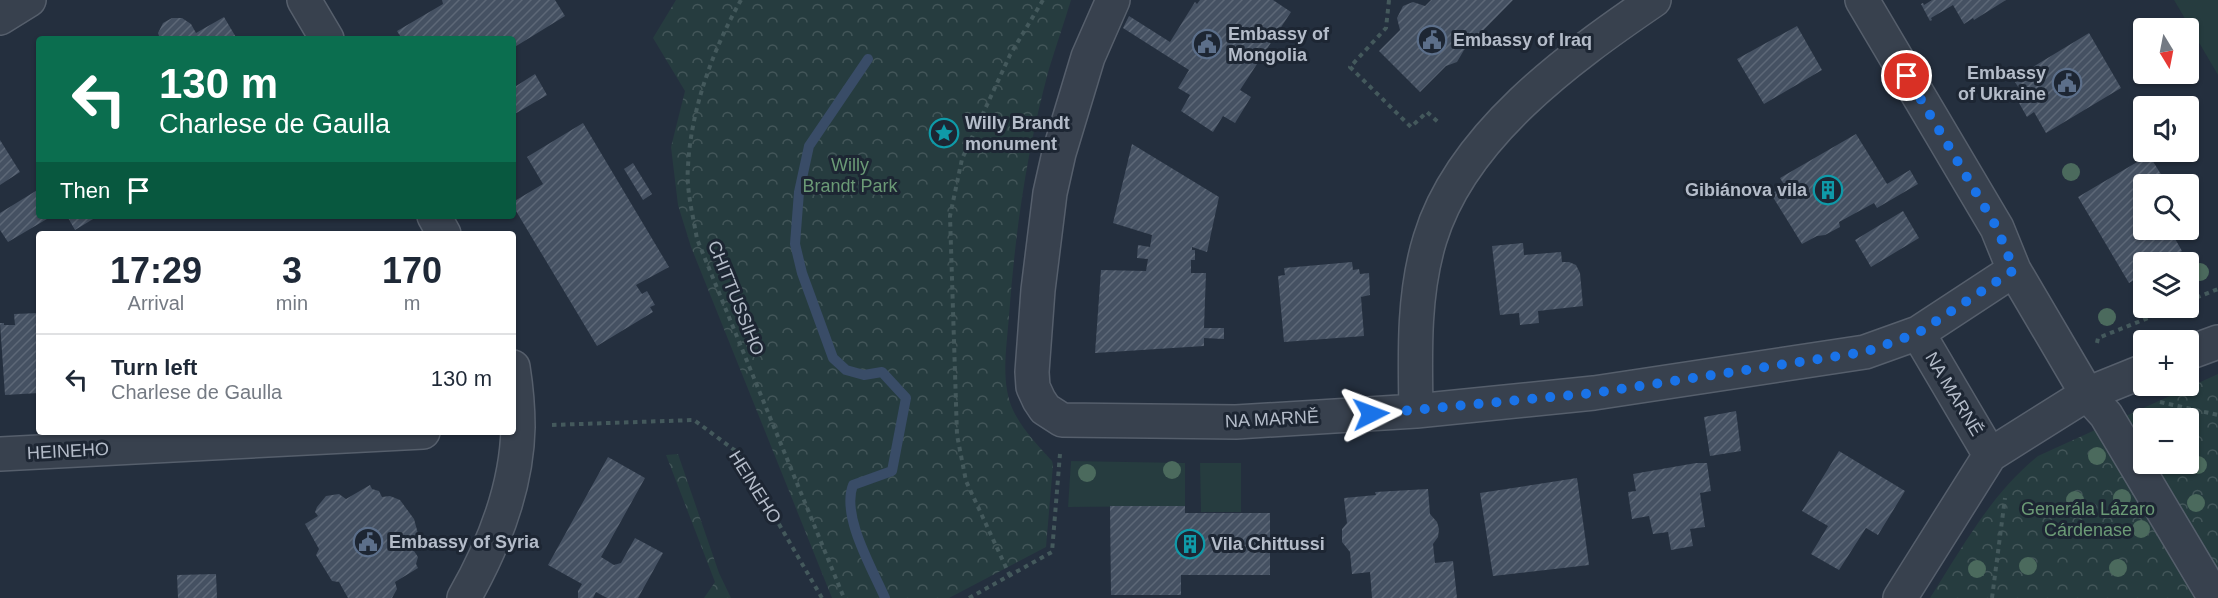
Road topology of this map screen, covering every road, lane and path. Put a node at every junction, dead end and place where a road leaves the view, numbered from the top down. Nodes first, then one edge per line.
1 (29, 0) edge
2 (304, 0) edge
3 (741, 0) edge
4 (1043, 0) edge
5 (1113, 0) edge
6 (1389, 0) edge
7 (1654, 0) edge
8 (1862, 0) edge
9 (0, 18) edge
10 (325, 36) edge
11 (1438, 122) dead end
12 (2014, 270) junction
13 (2218, 290) edge
14 (2199, 297) edge
15 (2148, 318) edge
16 (1918, 333) junction
17 (2218, 342) edge
18 (2199, 349) edge
19 (2133, 388) edge
20 (2087, 394) junction
21 (2173, 396) edge
22 (1416, 411) junction
23 (2218, 415) edge
24 (1062, 420) junction
25 (516, 427) edge
26 (365, 435) edge
27 (514, 435) edge
28 (0, 454) edge
29 (1990, 455) junction
30 (1010, 576) junction
31 (464, 598) edge
32 (822, 598) edge
33 (844, 598) edge
34 (969, 598) edge
35 (1900, 598) edge
36 (1992, 598) edge
37 (2215, 598) edge

1 - 9 street
2 - 10 street
3 - 33 path, CHITTUSSIHO
4 - 30 path
5 - 24 street
6 - 11 path
7 - 22 street
8 - 12 street
12 - 16 street, NA MARNĚ
12 - 20 street
13 - 14 path
15 - 20 path
16 - 22 street, NA MARNĚ
16 - 29 street, NA MARNĚ
17 - 18 street
19 - 20 street
20 - 29 street
20 - 37 street
21 - 23 path
22 - 24 street, NA MARNĚ
24 - 30 path
25 - 32 path, HEINEHO
26 - 28 street, HEINEHO
27 - 31 street
29 - 35 street
29 - 36 path
30 - 34 path

